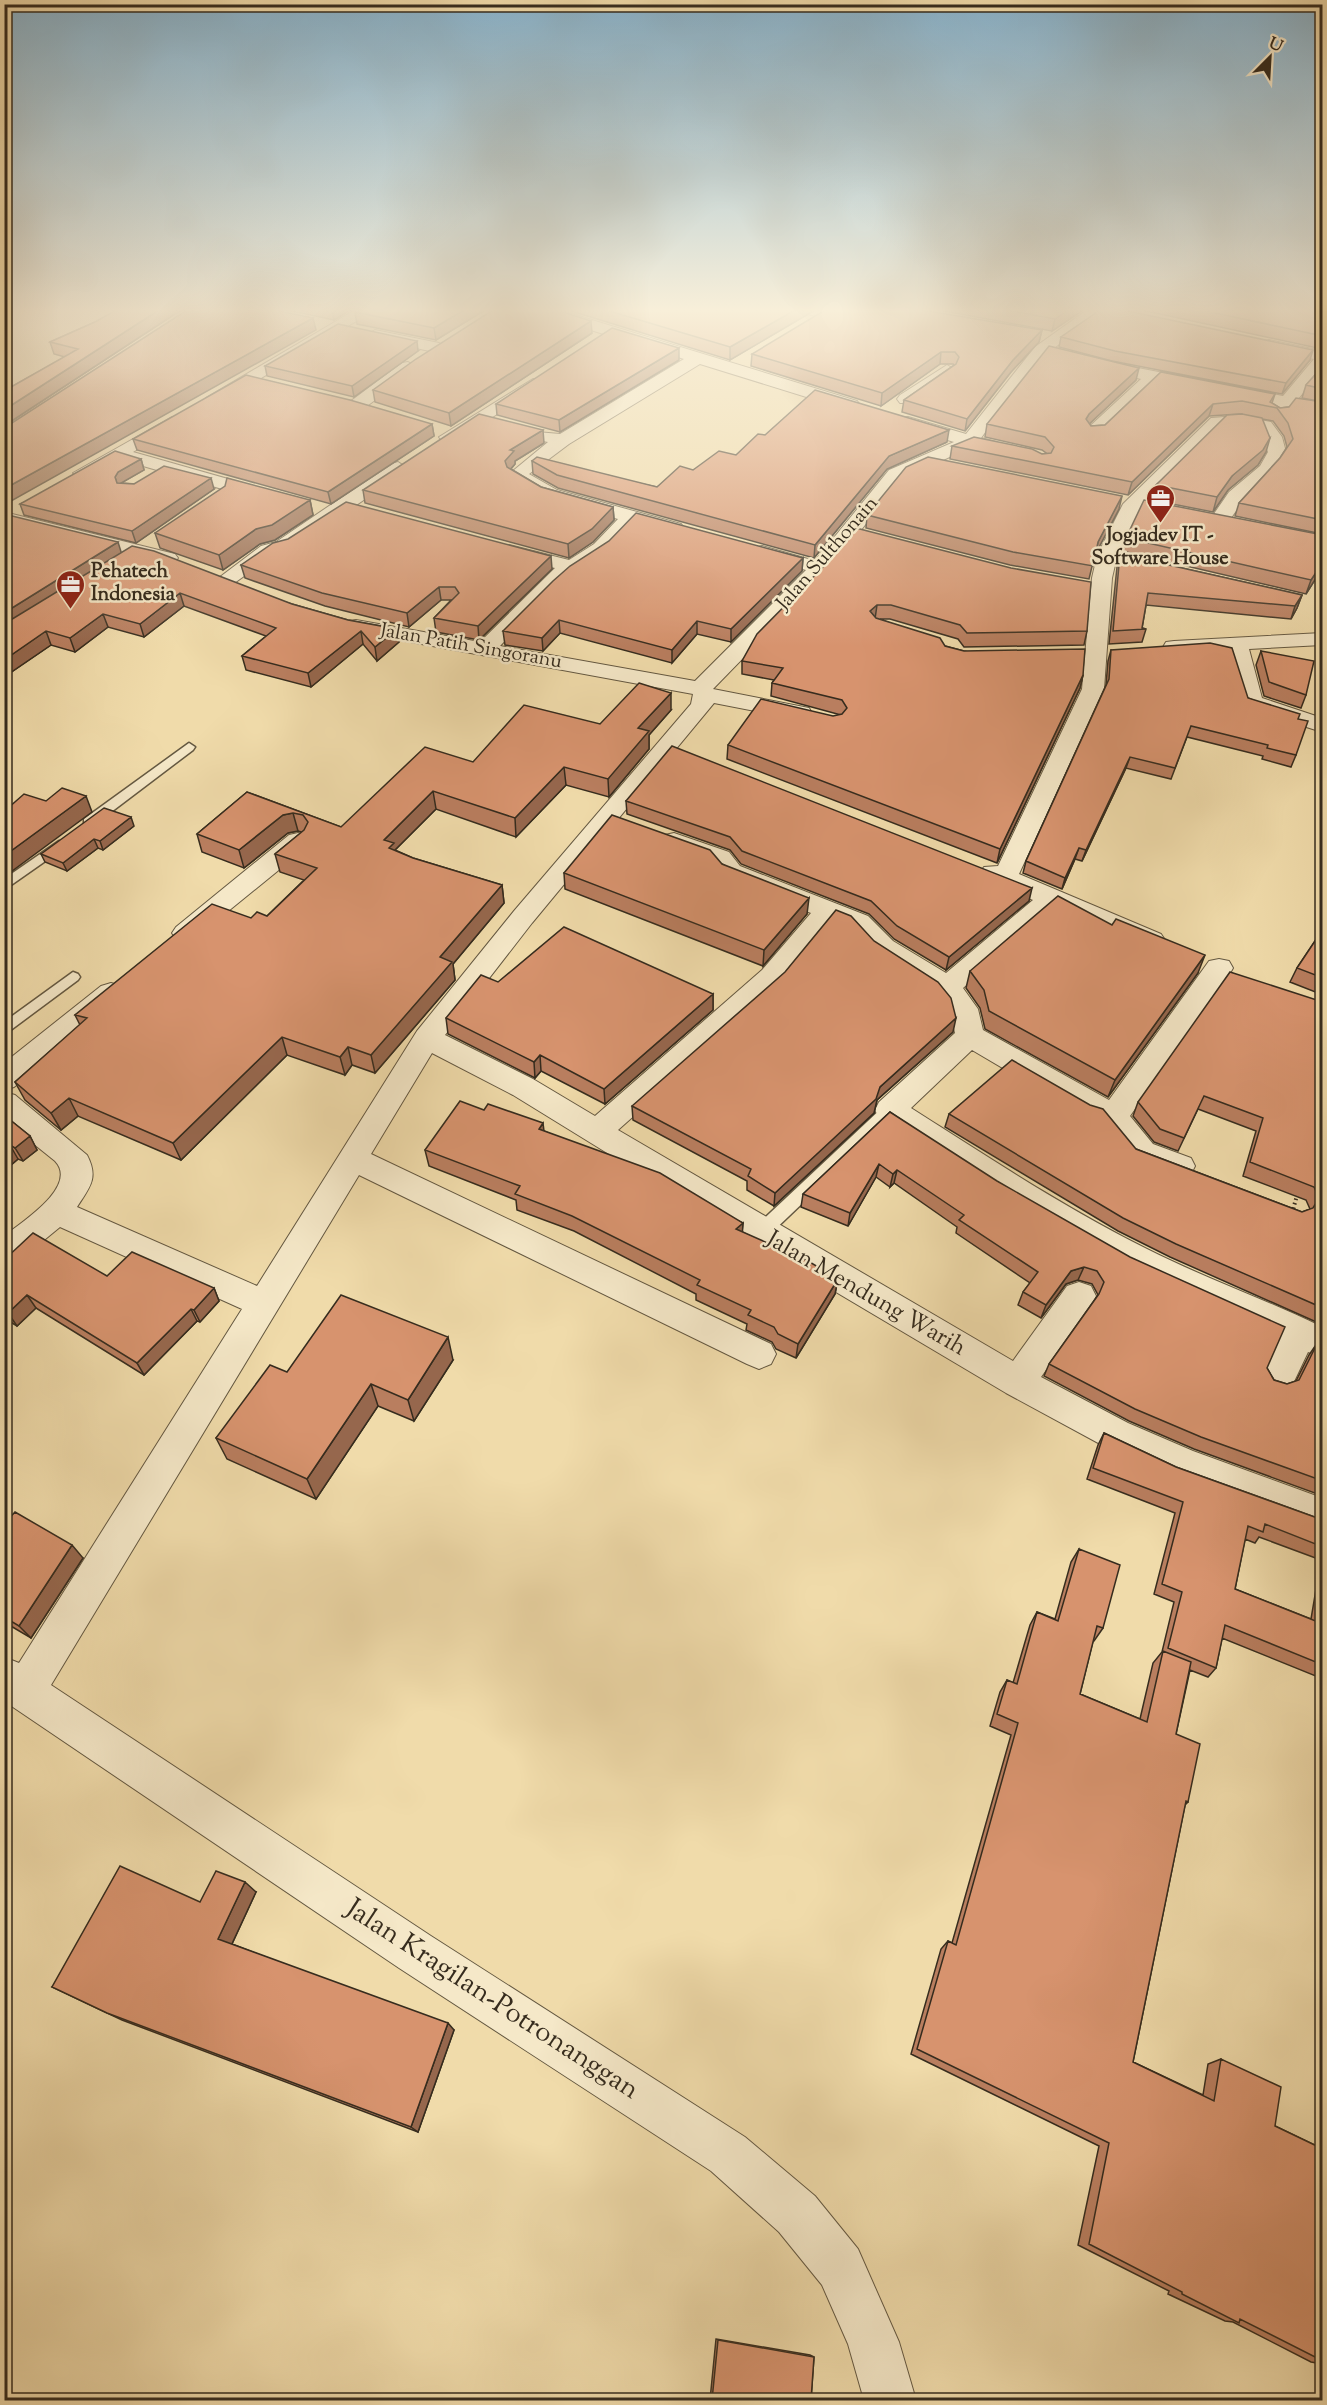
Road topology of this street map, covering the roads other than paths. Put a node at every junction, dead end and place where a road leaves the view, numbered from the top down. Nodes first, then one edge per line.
1 (172, 422) edge
2 (471, 422) edge
3 (494, 422) edge
4 (592, 422) edge
5 (918, 422) edge
6 (984, 422) edge
7 (1104, 422) edge
8 (1217, 422) edge
9 (1243, 422) edge
10 (1269, 422) edge
11 (500, 424) edge
12 (1265, 426) junction
13 (522, 430) edge
14 (1094, 432) edge
15 (432, 437) edge
16 (563, 440) junction
17 (970, 441) junction
18 (1003, 449) edge
19 (117, 453) junction
20 (413, 459) edge
21 (923, 461) junction
22 (164, 468) junction
23 (952, 468) edge
24 (147, 479) edge
25 (66, 482) edge
26 (1110, 500) edge
27 (290, 502) edge
28 (25, 505) edge
29 (311, 507) edge
30 (1144, 507) junction
31 (338, 509) junction
32 (365, 510) edge
33 (4, 517) edge
34 (631, 517) junction
35 (1197, 517) edge
36 (1219, 521) junction
37 (687, 531) edge
38 (851, 531) junction
39 (874, 538) edge
40 (157, 539) edge
41 (1323, 542) edge
42 (487, 545) edge
43 (742, 546) edge
44 (134, 555) junction
45 (1107, 556) junction
46 (1130, 561) edge
47 (574, 567) junction
48 (820, 568) junction
49 (226, 580) junction
50 (1079, 586) edge
51 (248, 589) edge
52 (1102, 590) junction
53 (332, 619) edge
54 (434, 619) edge
55 (413, 638) junction
56 (1323, 639) edge
57 (1237, 643) junction
58 (1156, 649) edge
59 (483, 651) junction
60 (1121, 651) edge
61 (1076, 653) edge
62 (1098, 653) junction
63 (702, 691) junction
64 (822, 719) edge
65 (1323, 725) edge
66 (189, 747) dead end
67 (630, 826) junction
68 (298, 841) edge
69 (973, 866) edge
70 (1005, 878) junction
71 (4, 886) edge
72 (1052, 898) junction
73 (829, 909) junction
74 (162, 951) edge
75 (135, 974) edge
76 (73, 976) dead end
77 (947, 987) junction
78 (4, 1030) edge
79 (970, 1036) junction
80 (427, 1038) junction
81 (4, 1079) edge
82 (4, 1103) edge
83 (890, 1110) junction
84 (1108, 1112) junction
85 (597, 1132) junction
86 (353, 1159) junction
87 (1207, 1177) edge
88 (57, 1212) junction
89 (761, 1232) junction
90 (4, 1255) edge
91 (1079, 1296) dead end
92 (264, 1304) junction
93 (1311, 1338) edge
94 (759, 1354) dead end
95 (1278, 1379) edge
96 (1018, 1382) junction
97 (1323, 1515) edge
98 (15, 1683) edge
99 (890, 2400) edge

1 - 19 street
2 - 15 street
3 - 11 street
4 - 16 street
5 - 17 street
6 - 17 street
7 - 14 street
8 - 30 street
9 - 12 street
10 - 12 street
12 - 36 street
13 - 16 street
16 - 34 street
17 - 18 street
17 - 21 street, Jalan Sulthonain
19 - 22 street
19 - 25 street
20 - 31 street
21 - 23 street
21 - 38 street, Jalan Sulthonain
22 - 24 street
22 - 27 street
26 - 30 street
28 - 33 street
29 - 31 street
30 - 45 street
31 - 32 street
31 - 49 street
33 - 44 street
34 - 37 street
34 - 47 street
35 - 36 street
36 - 41 street
38 - 39 street
38 - 48 street, Jalan Sulthonain
40 - 44 street
42 - 47 street
43 - 48 street
44 - 49 street
45 - 46 street
45 - 52 street
47 - 59 street
48 - 63 street, Jalan Sulthonain
49 - 51 street
50 - 52 street
52 - 62 street
53 - 55 street, Jalan Patih Singoranu
54 - 55 street
55 - 59 street, Jalan Patih Singoranu
56 - 57 street
57 - 58 street
57 - 65 street
59 - 63 street, Jalan Patih Singoranu
60 - 62 street
61 - 62 street
62 - 70 street
63 - 64 street, Jalan Patih Singoranu
63 - 67 street, Jalan Sulthonain
66 - 71 lane
67 - 73 street
67 - 80 street, Jalan Sulthonain
68 - 74 street
69 - 70 street
70 - 72 street
72 - 77 street
72 - 84 street
73 - 77 street
73 - 85 street
75 - 81 street
76 - 78 lane
77 - 79 street
79 - 83 street
79 - 84 street
80 - 85 street, Jalan Mendung Warih
80 - 86 street, Jalan Sulthonain
82 - 88 street
83 - 89 lane
83 - 93 street
84 - 87 street
85 - 89 street, Jalan Mendung Warih
86 - 92 street, Jalan Sulthonain
86 - 94 street
88 - 90 street
88 - 92 street
89 - 96 street, Jalan Mendung Warih
91 - 96 street
92 - 98 street, Jalan Sulthonain
93 - 95 street
96 - 97 street, Jalan Mendung Warih
98 - 99 street, Jalan Kragilan-Potronanggan

